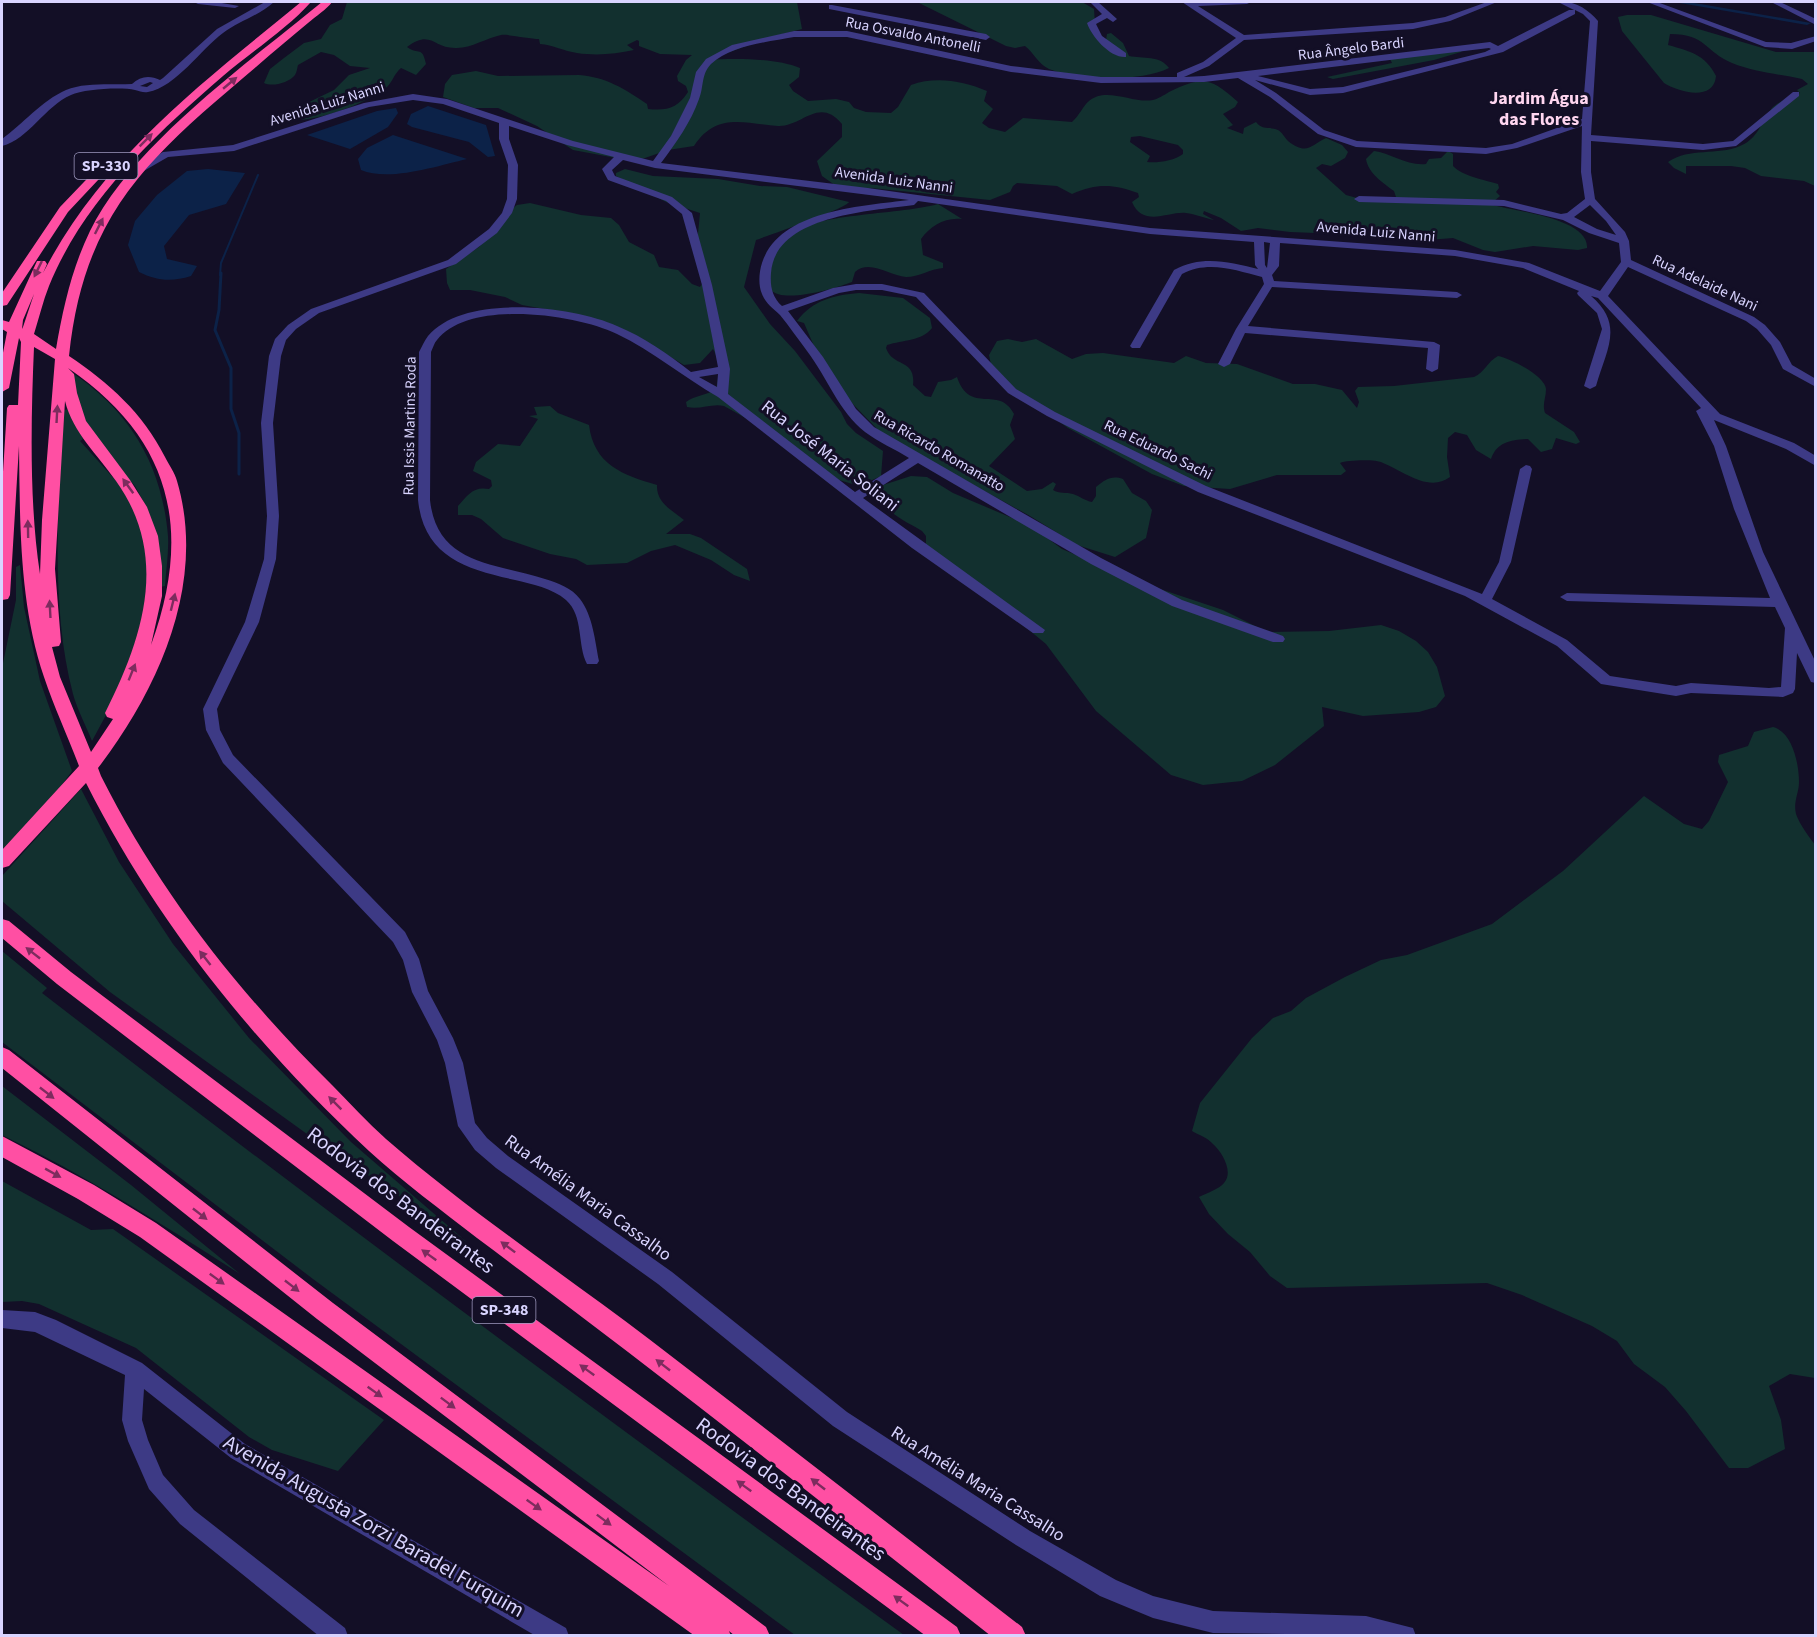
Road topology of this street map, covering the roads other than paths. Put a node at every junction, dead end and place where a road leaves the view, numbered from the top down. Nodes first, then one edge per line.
1 (198, 2) edge
2 (270, 2) edge
3 (293, 2) edge
4 (306, 2) edge
5 (327, 2) edge
6 (1094, 2) edge
7 (1247, 2) edge
8 (1493, 2) edge
9 (1555, 2) edge
10 (1651, 2) edge
11 (1775, 2) edge
12 (1188, 3) edge
13 (236, 4) edge
14 (830, 4) edge
15 (1572, 6) edge
16 (253, 12) junction
17 (837, 16) dead end
18 (1815, 23) edge
19 (842, 25) dead end
20 (847, 34) junction
21 (986, 37) dead end
22 (1242, 38) junction
23 (1815, 38) edge
24 (1490, 45) junction
25 (1500, 50) junction
26 (1123, 55) dead end
27 (1191, 72) junction
28 (1244, 75) junction
29 (1162, 79) junction
30 (1204, 79) junction
31 (1796, 94) dead end
32 (504, 121) junction
33 (1587, 121) junction
34 (183, 124) junction
35 (1588, 138) junction
36 (2, 143) edge
37 (191, 151) junction
38 (620, 158) junction
39 (110, 161) junction
40 (655, 165) junction
41 (137, 172) junction
42 (868, 191) junction
43 (1359, 199) dead end
44 (897, 200) junction
45 (932, 200) joint
46 (1590, 200) junction
47 (878, 207) junction
48 (1566, 217) junction
49 (1259, 240) junction
50 (1275, 240) junction
51 (1624, 241) junction
52 (1626, 262) junction
53 (1268, 280) junction
54 (1574, 284) junction
55 (1457, 296) dead end
56 (1602, 296) junction
57 (2, 302) edge
58 (781, 310) junction
59 (69, 312) junction
60 (2, 324) edge
61 (1241, 329) junction
62 (28, 330) junction
63 (1136, 346) dead end
64 (1224, 364) dead end
65 (724, 369) junction
66 (1432, 369) dead end
67 (689, 376) junction
68 (1812, 383) edge
69 (1590, 386) dead end
70 (2, 388) edge
71 (1692, 392) junction
72 (722, 395) junction
73 (1815, 395) edge
74 (918, 457) junction
75 (1815, 462) edge
76 (1526, 469) dead end
77 (854, 498) junction
78 (2, 595) edge
79 (1567, 597) dead end
80 (1485, 601) junction
81 (1778, 603) junction
82 (1791, 629) junction
83 (1038, 630) dead end
84 (1278, 639) dead end
85 (592, 660) dead end
86 (1815, 678) edge
87 (67, 710) junction
88 (34, 827) junction
89 (2, 861) edge
90 (2, 927) edge
91 (2, 1056) edge
92 (2, 1146) edge
93 (2, 1319) edge
94 (135, 1370) junction
95 (338, 1635) edge
96 (558, 1635) edge
97 (718, 1635) edge
98 (757, 1635) edge
99 (948, 1635) edge
100 (1013, 1635) edge
101 (1405, 1635) edge

1 - 13 street
2 - 16 street
3 - 39 highway, SP-330
62 -> 4 highway, SP-330
34 -> 5 highway
6 - 26 street
7 - 12 street
8 - 22 street
9 - 15 street
10 - 23 street
11 - 18 street
12 - 22 street
13 - 16 street
14 - 17 street
14 - 21 street
15 - 24 street
15 - 25 street
15 - 33 street
16 - 36 street
19 - 20 street
20 - 29 street, Rua Osvaldo Antonelli
20 - 40 street, Rua Osvaldo Antonelli
22 - 27 street
24 - 25 street
24 - 28 street, Rua Ângelo Bardi
25 - 28 street
27 - 29 street
27 - 30 street
28 - 30 street, Rua Ângelo Bardi
28 - 33 street
29 - 30 street, Rua Ângelo Bardi
31 - 35 street
32 - 37 street, Avenida Luiz Nanni
32 - 38 street, Avenida Luiz Nanni
32 - 101 street, Rua Amélia Maria Cassalho
33 - 35 street
34 - 37 street
34 - 41 highway
35 - 46 street
37 - 41 street, Avenida Luiz Nanni
38 - 40 street, Avenida Luiz Nanni
38 - 65 street
39 - 57 highway
39 -> 70 highway, SP-330
40 - 42 street, Avenida Luiz Nanni
59 -> 41 highway
42 - 44 street, Avenida Luiz Nanni
42 - 47 street
43 - 48 street
44 - 45 street, Rua Ricardo Romanatto
44 - 47 street, Rua Ricardo Romanatto
45 - 49 street, Avenida Luiz Nanni
46 - 48 street
46 - 51 street
47 - 58 street, Rua Ricardo Romanatto
48 - 51 street
49 - 50 street, Avenida Luiz Nanni
49 - 53 street
50 - 53 street
50 - 54 street, Avenida Luiz Nanni
51 - 52 street
52 - 56 street
52 - 68 street, Rua Adelaide Nani
53 - 55 street
53 - 61 street
53 - 63 street
54 - 56 street, Avenida Luiz Nanni
54 - 69 street
56 - 71 street
58 - 74 street, Rua Ricardo Romanatto
58 - 80 street, Rua Eduardo Sachi
87 -> 59 highway
88 -> 59 highway
88 -> 60 highway
61 - 64 street
61 - 66 street
62 - 78 highway, SP-330
87 -> 62 highway
65 - 67 street
65 - 72 street
67 - 72 street, Rua José Maria Soliani
67 - 85 street, Rua Issis Martins Roda
68 - 73 street
71 - 75 street
71 - 81 street
72 - 77 street, Rua José Maria Soliani
74 - 77 street
74 - 84 street, Rua Ricardo Romanatto
76 - 80 street
77 - 83 street, Rua José Maria Soliani
79 - 81 street
80 - 82 street, Rua Eduardo Sachi
81 - 82 street
82 - 86 street
100 -> 87 highway
88 - 89 highway
99 -> 90 highway, Rodovia dos Bandeirantes / SP-348
91 -> 98 highway
92 -> 97 highway
93 - 94 street, Avenida Augusta Zorzi Baradel Furquim
94 - 95 street
94 - 96 street, Avenida Augusta Zorzi Baradel Furquim

